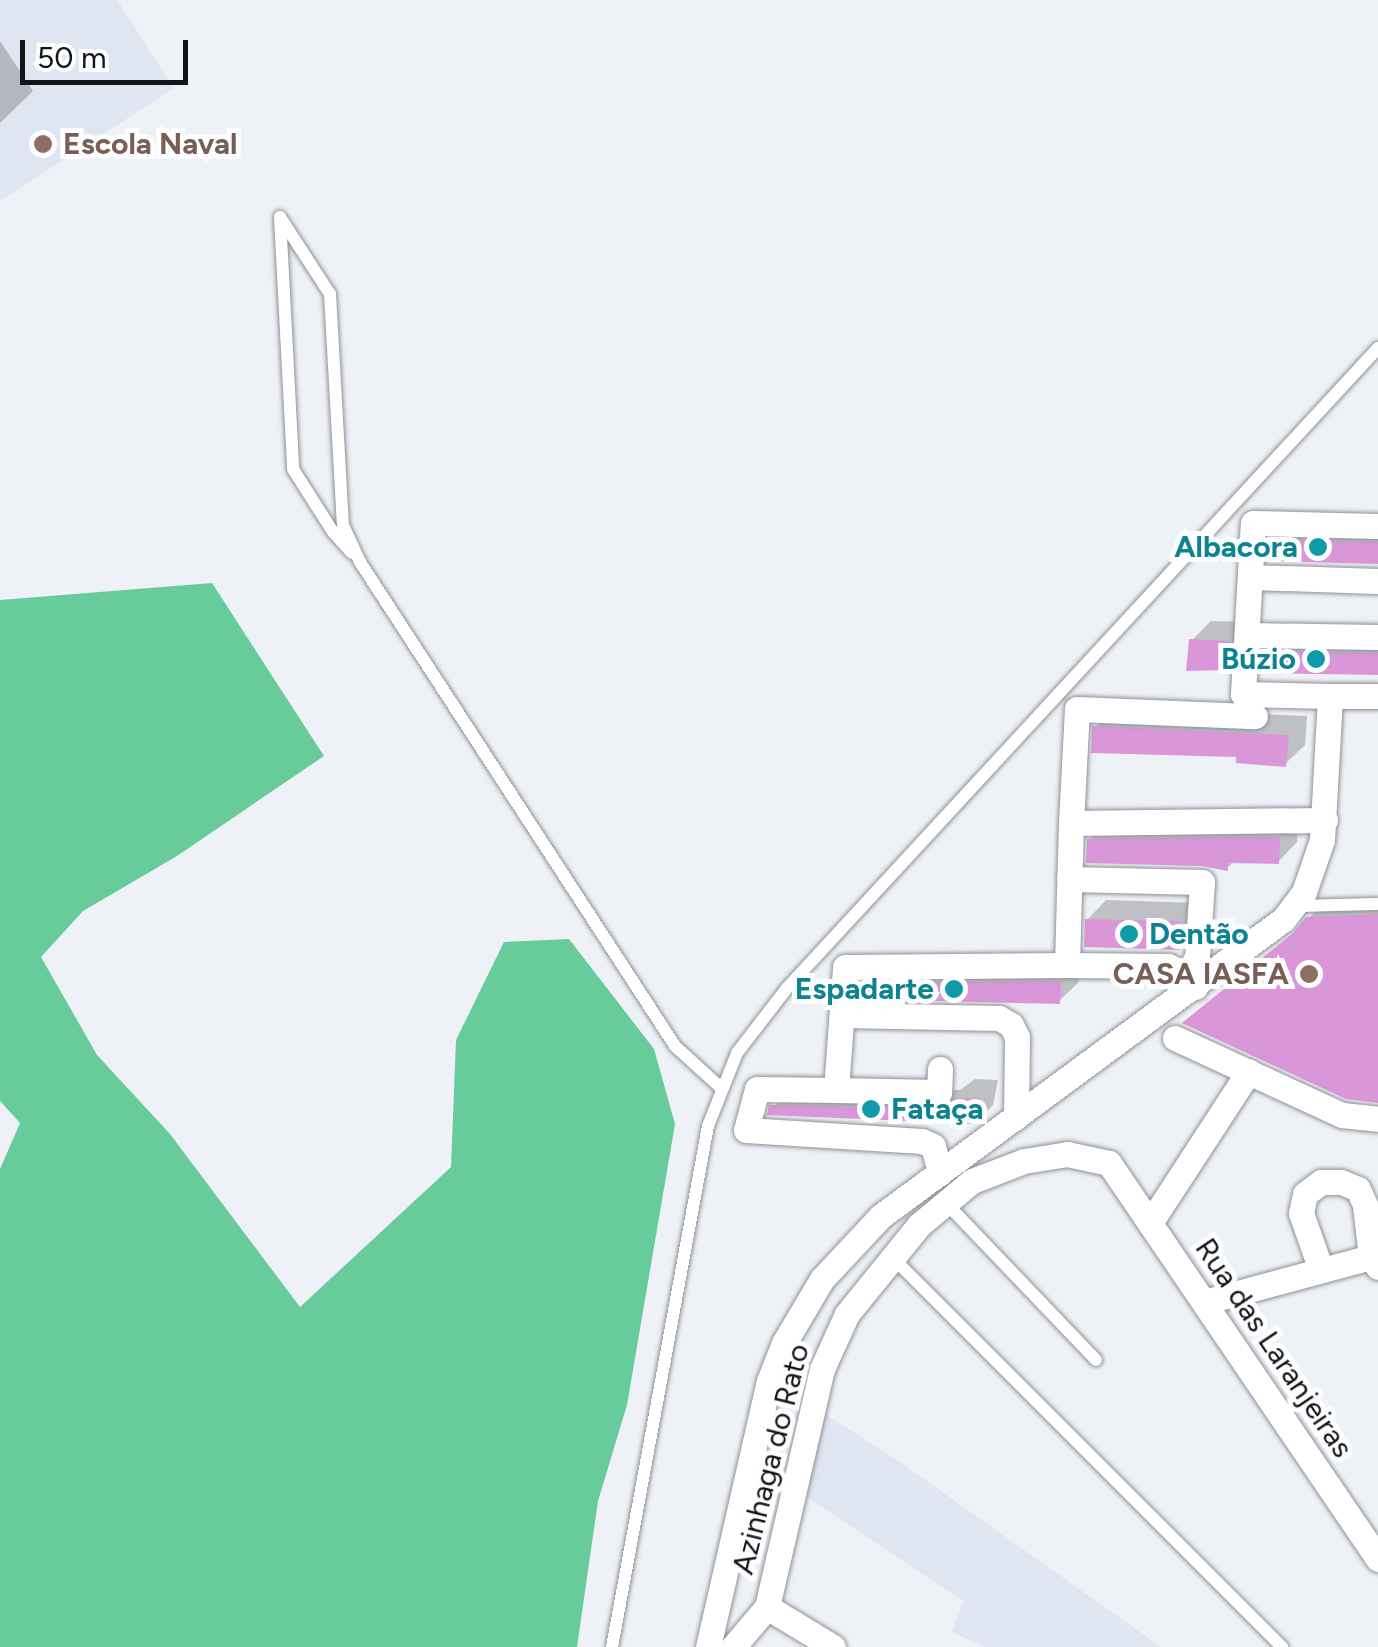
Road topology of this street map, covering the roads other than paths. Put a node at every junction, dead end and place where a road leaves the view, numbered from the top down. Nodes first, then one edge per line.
1 (1378, 348) edge
2 (1378, 526) edge
3 (360, 562) junction
4 (1250, 576) junction
5 (1378, 581) edge
6 (1247, 635) junction
7 (1378, 638) edge
8 (1330, 696) junction
9 (1378, 696) edge
10 (1254, 716) dead end
11 (1325, 820) junction
12 (1070, 823) junction
13 (1069, 880) junction
14 (1378, 904) edge
15 (1296, 906) junction
16 (1067, 965) junction
17 (1196, 987) junction
18 (842, 1014) junction
19 (1175, 1038) dead end
20 (940, 1069) dead end
21 (1249, 1071) junction
22 (720, 1087) junction
23 (836, 1090) junction
24 (1016, 1117) junction
25 (1378, 1119) edge
26 (940, 1173) junction
27 (946, 1203) junction
28 (1150, 1222) junction
29 (892, 1256) junction
30 (1376, 1260) edge
31 (1321, 1270) junction
32 (1204, 1302) junction
33 (1096, 1360) dead end
34 (1378, 1559) edge
35 (768, 1607) junction
36 (612, 1647) edge
37 (708, 1647) edge
38 (733, 1647) edge
39 (834, 1647) edge
40 (1282, 1647) edge

1 - 22 lane
2 - 4 street
3 - 3 lane
3 - 22 lane
4 - 5 street
4 - 6 street
6 - 7 street
6 - 8 street
8 - 9 street
8 - 11 street
10 - 12 street
11 - 12 street
11 - 15 street
12 - 13 street
13 - 16 street
13 - 17 street
14 - 15 lane
15 - 17 street
16 - 17 street
16 - 18 street
17 - 24 street
18 - 23 street
18 - 24 street
19 - 21 street
20 - 23 street
21 - 25 street
21 - 28 street
22 - 36 lane
23 - 26 street
24 - 26 street
26 - 37 street
27 - 28 street, Azinhaga do Rato
27 - 29 street, Azinhaga do Rato
27 - 33 lane
28 - 32 street, Rua das Laranjeiras
29 - 35 street, Azinhaga do Rato
29 - 40 lane
30 - 31 street
30 - 31 street
31 - 32 street
32 - 34 street, Rua das Laranjeiras
35 - 38 street, Azinhaga do Rato
35 - 39 street

